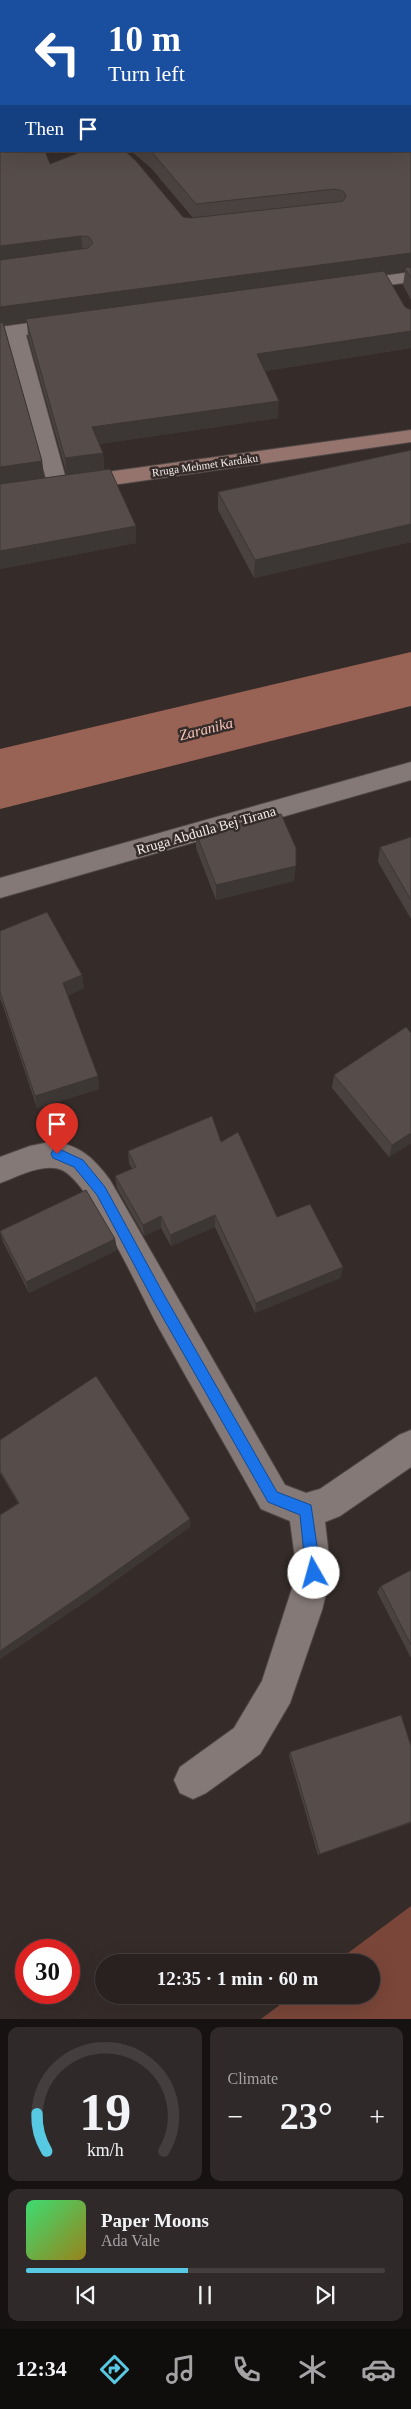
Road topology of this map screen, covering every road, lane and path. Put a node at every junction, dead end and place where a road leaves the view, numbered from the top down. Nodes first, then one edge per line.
1 (411, 277) edge
2 (340, 287) edge
3 (84, 322) edge
4 (8, 332) edge
5 (411, 436) edge
6 (49, 487) joint
7 (411, 771) edge
8 (0, 888) edge
9 (0, 1170) edge
10 (411, 1447) edge
11 (306, 1510) junction
12 (193, 1780) dead end

1 - 2 street
3 - 4 street
4 - 6 street
5 - 6 street, Rruga Mehmet Kardaku
7 - 8 street, Rruga Abdulla Bej Tirana
9 - 11 street
10 - 11 street
11 - 12 street

